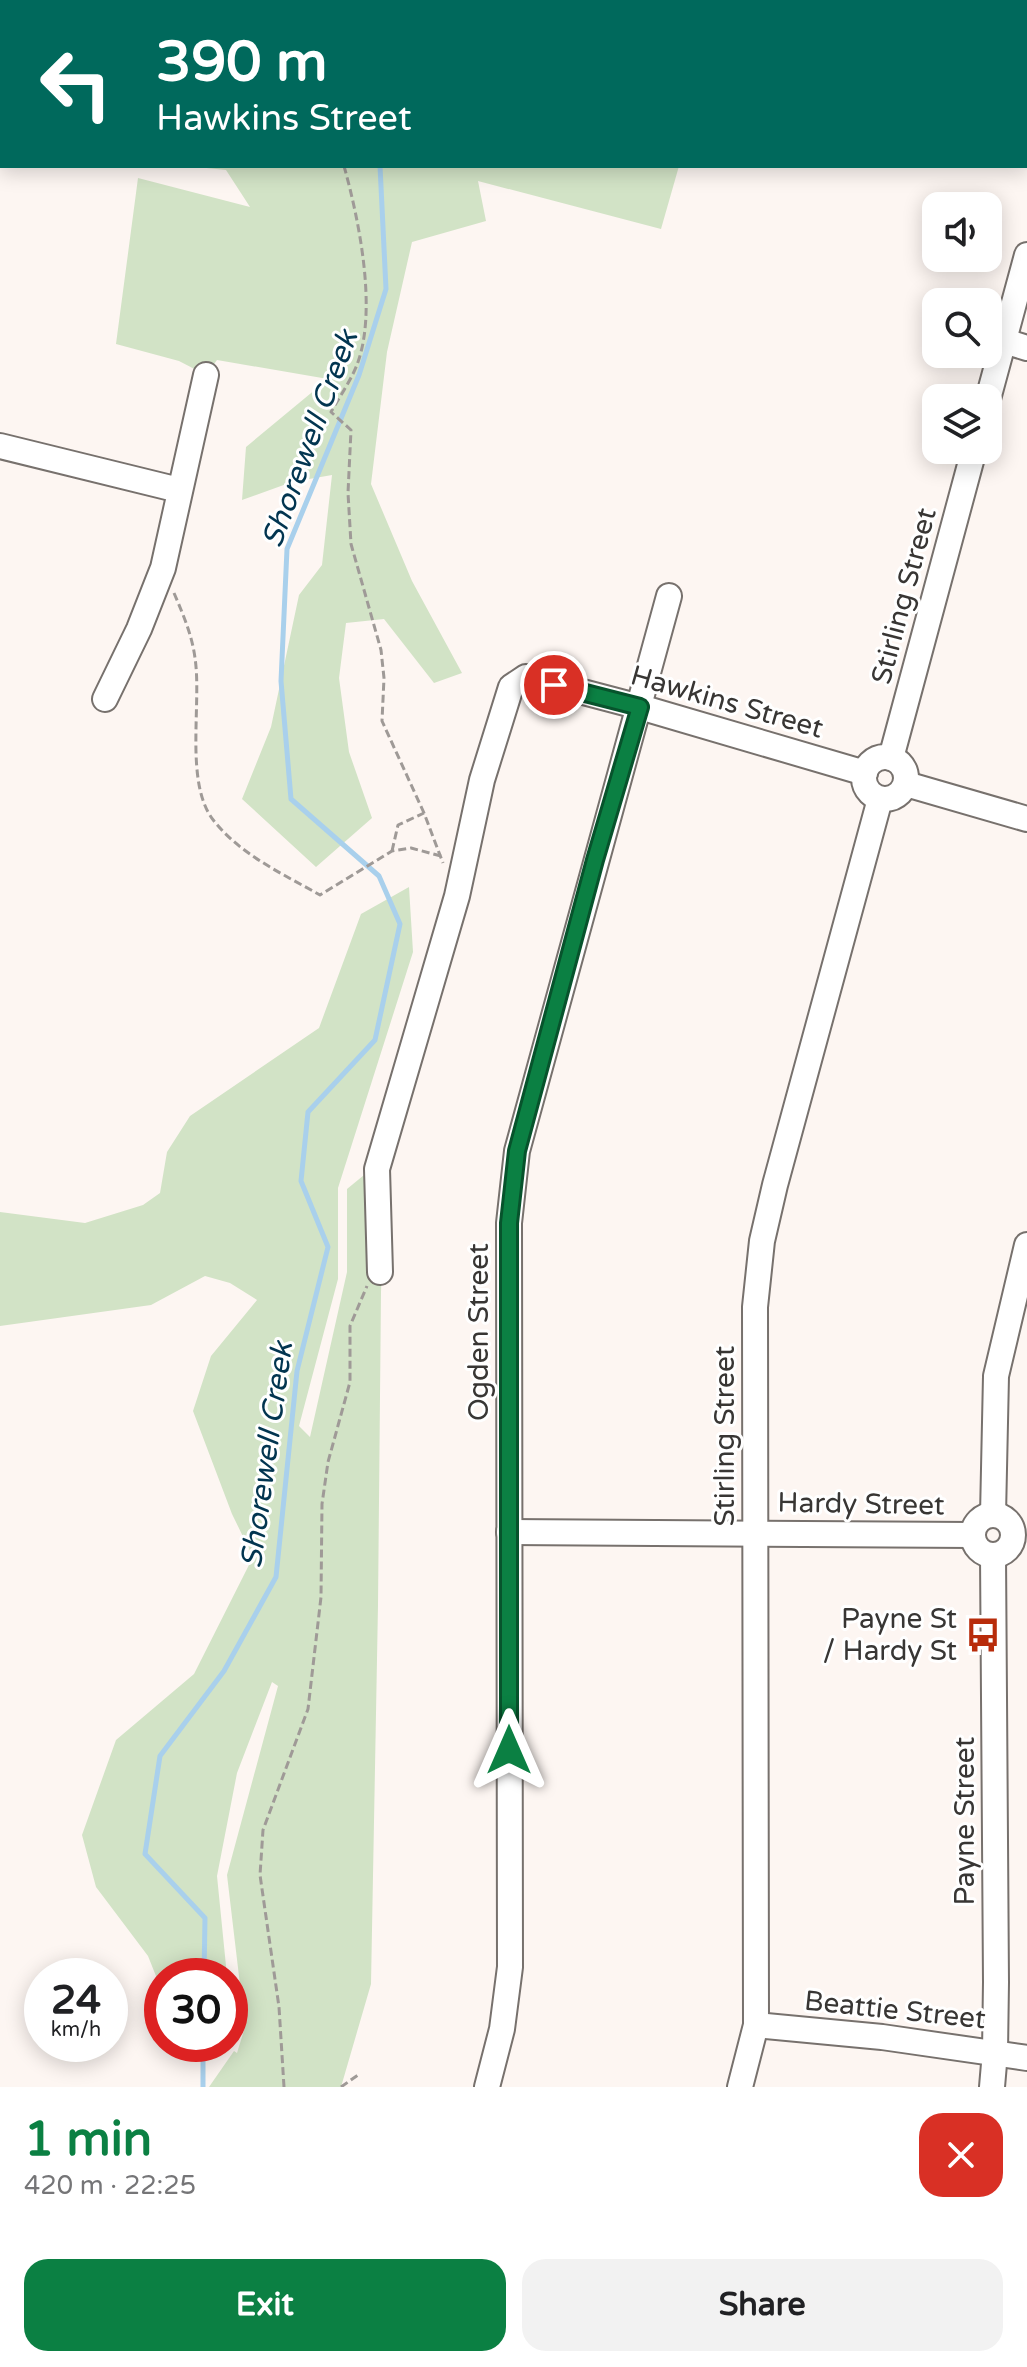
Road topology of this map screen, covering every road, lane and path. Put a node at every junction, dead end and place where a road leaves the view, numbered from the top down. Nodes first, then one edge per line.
1 (345, 168) edge
2 (1027, 255) edge
3 (1015, 344) edge
4 (206, 375) dead end
5 (995, 384) edge
6 (0, 446) edge
7 (970, 464) edge
8 (179, 490) junction
9 (163, 568) junction
10 (669, 596) dead end
11 (105, 699) dead end
12 (640, 707) junction
13 (891, 758) junction
14 (865, 773) junction
15 (906, 784) junction
16 (880, 799) junction
17 (424, 813) junction
18 (1027, 819) edge
19 (392, 851) junction
20 (441, 856) junction
21 (444, 866) dead end
22 (1027, 1245) edge
23 (374, 1277) joint
24 (993, 1515) junction
25 (509, 1532) junction
26 (755, 1532) junction
27 (973, 1535) junction
28 (1020, 1535) edge
29 (993, 1555) junction
30 (756, 2025) junction
31 (995, 2052) junction
32 (1027, 2058) edge
33 (358, 2075) dead end
34 (284, 2087) edge
35 (341, 2087) edge
36 (487, 2087) edge
37 (740, 2087) edge
38 (992, 2087) edge

1 - 17 path
2 - 3 street
3 - 5 street
4 - 8 street
6 - 8 street
7 - 13 street, Stirling Street
8 - 9 street
9 - 11 street
9 - 19 path
10 - 12 street, Ogden Street
12 - 14 street, Hawkins Street
12 - 23 street, Hawkins Street
12 - 25 street, Ogden Street
13 - 14 street
13 - 15 street
14 - 16 street
15 - 16 street
15 - 18 street
16 - 26 street, Stirling Street
17 - 19 path
17 - 20 path
19 - 20 path
20 - 21 path
22 - 24 street
23 - 34 path
24 - 27 street
24 - 28 street
25 - 26 street, Hardy Street
25 - 36 street, Ogden Street
26 - 27 street, Hardy Street
26 - 30 street, Stirling Street
27 - 29 street
28 - 29 street
29 - 31 street, Payne Street
30 - 31 street, Beattie Street
30 - 37 street, Stirling Street
31 - 32 street, Beattie Street
31 - 38 street, Payne Street
33 - 35 path

